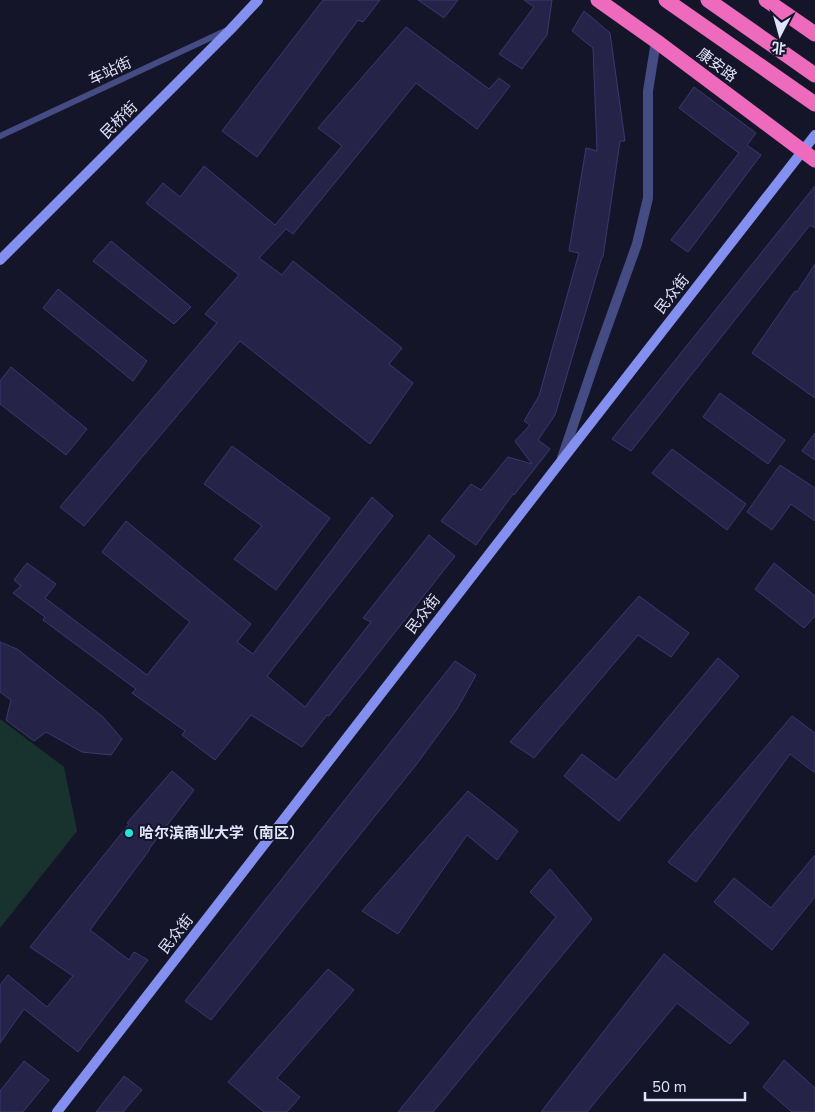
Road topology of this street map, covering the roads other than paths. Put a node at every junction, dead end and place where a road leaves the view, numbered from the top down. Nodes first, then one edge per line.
1 (258, 0) edge
2 (598, 0) edge
3 (666, 0) edge
4 (708, 0) edge
5 (766, 0) edge
6 (231, 29) junction
7 (815, 34) edge
8 (656, 41) junction
9 (782, 52) junction
10 (815, 70) edge
11 (768, 71) junction
12 (815, 74) edge
13 (815, 104) edge
14 (815, 111) edge
15 (815, 135) edge
16 (0, 136) edge
17 (809, 155) edge
18 (0, 260) edge
19 (562, 460) junction
20 (57, 1112) edge

1 - 6 main road, 民桥街
2 - 8 highway, 康安路
3 - 11 highway
4 - 9 highway
5 - 7 highway
6 - 16 lane, 车站街
6 - 18 main road, 民桥街
8 - 17 highway, 康安路
8 - 19 street
9 - 10 highway
9 - 12 highway
11 - 13 highway
11 - 14 highway
15 - 17 main road, 民众街
17 - 19 main road, 民众街
19 - 20 main road, 民众街

